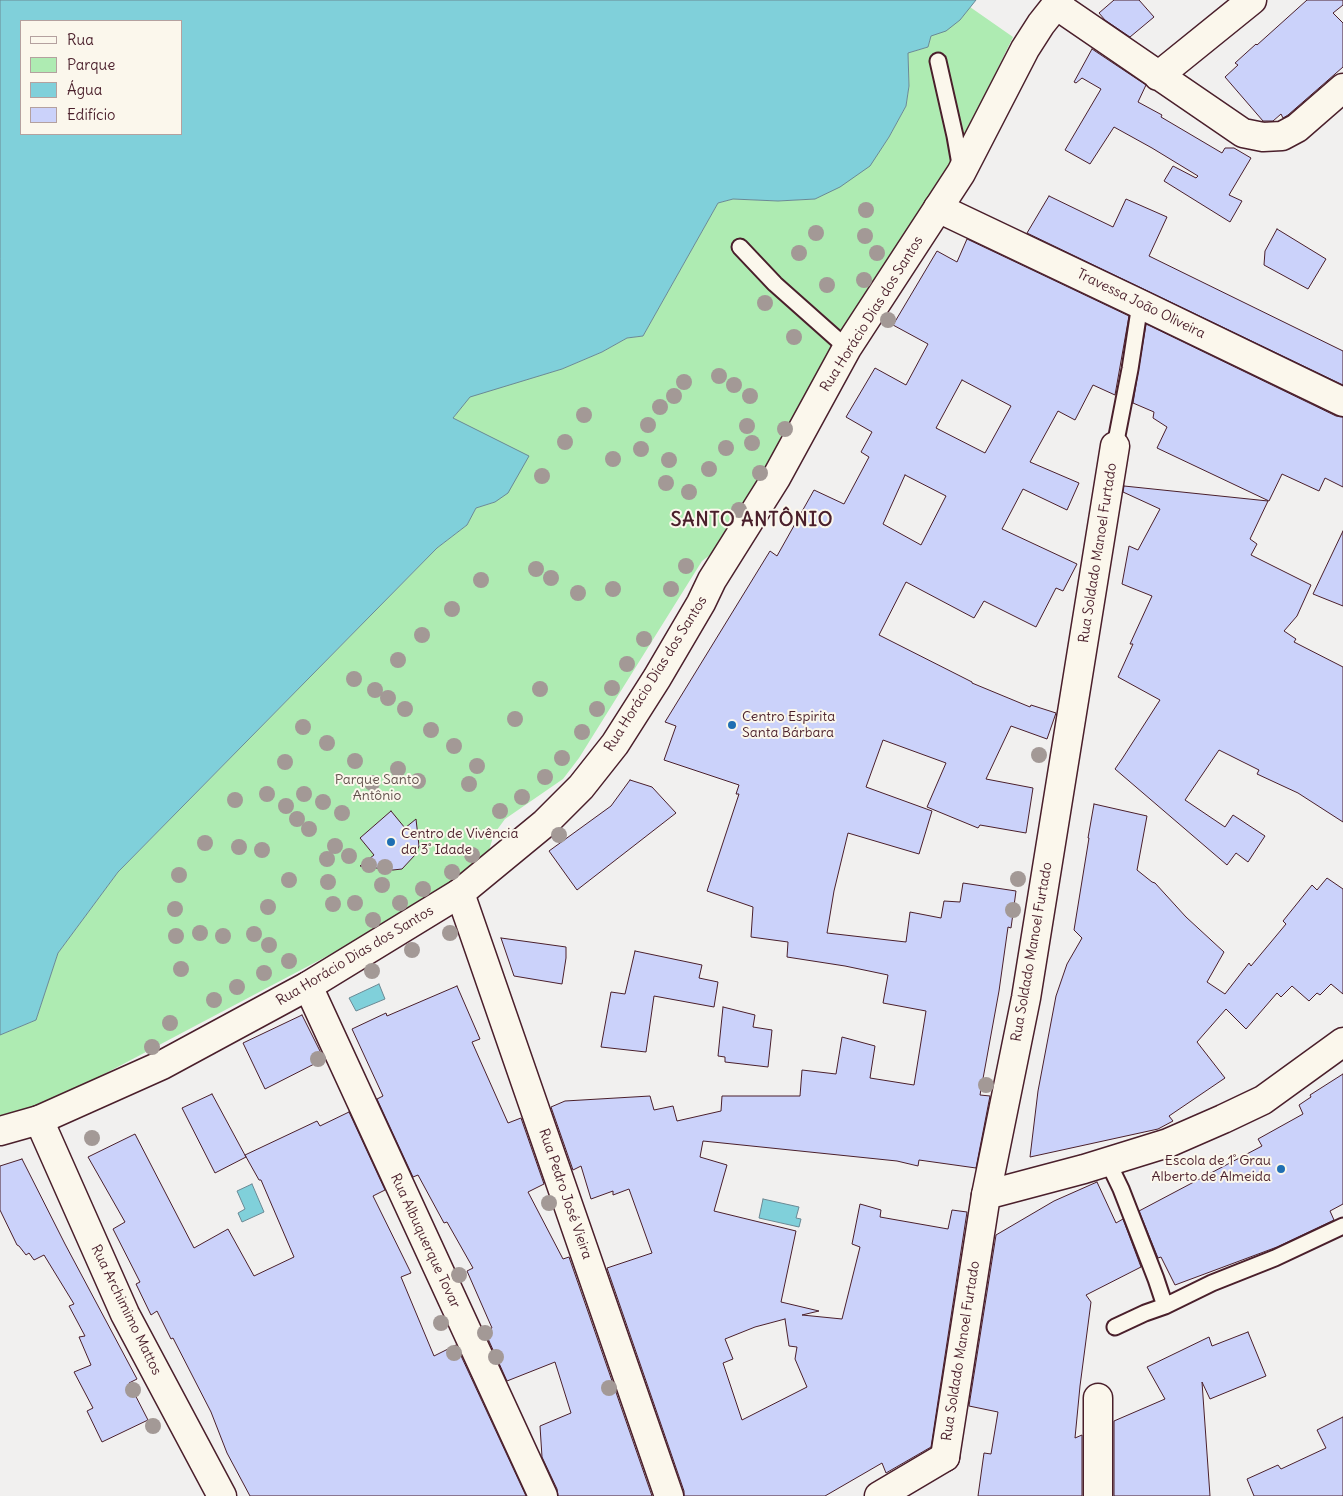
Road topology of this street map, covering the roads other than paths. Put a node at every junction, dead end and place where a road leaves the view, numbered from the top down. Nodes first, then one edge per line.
1 (1252, 0) edge
2 (1058, 3) edge
3 (938, 62) dead end
4 (1158, 76) junction
5 (1343, 88) edge
6 (961, 173) junction
7 (938, 208) junction
8 (740, 246) dead end
9 (1140, 304) junction
10 (847, 348) junction
11 (1343, 402) edge
12 (1115, 446) joint
13 (460, 893) junction
14 (308, 986) junction
15 (1343, 1042) edge
16 (39, 1120) junction
17 (0, 1131) edge
18 (1108, 1162) junction
19 (986, 1194) junction
20 (1343, 1226) edge
21 (1165, 1306) junction
22 (1115, 1328) dead end
23 (1098, 1398) dead end
24 (222, 1496) edge
25 (543, 1496) edge
26 (669, 1496) edge
27 (879, 1496) edge
28 (1098, 1496) edge

1 - 4 street
2 - 4 street
2 - 6 street, Rua Horácio Dias dos Santos
3 - 6 lane
4 - 5 street
6 - 7 street, Rua Horácio Dias dos Santos
7 - 9 street, Travessa João Oliveira
7 - 10 street, Rua Horácio Dias dos Santos
8 - 10 lane
9 - 11 street, Travessa João Oliveira
9 - 12 lane
10 - 13 street, Rua Horácio Dias dos Santos
12 - 19 street, Rua Soldado Manoel Furtado
13 - 14 street, Rua Horácio Dias dos Santos
13 - 26 street, Rua Pedro José Vieira
14 - 16 street, Rua Horácio Dias dos Santos
14 - 25 street, Rua Albuquerque Tovar
15 - 18 street
16 - 17 street, Rua Horácio Dias dos Santos
16 - 24 street, Rua Archimimo Mattos
18 - 19 street
18 - 21 lane
19 - 27 street, Rua Soldado Manoel Furtado
20 - 21 lane
21 - 22 lane
23 - 28 street

